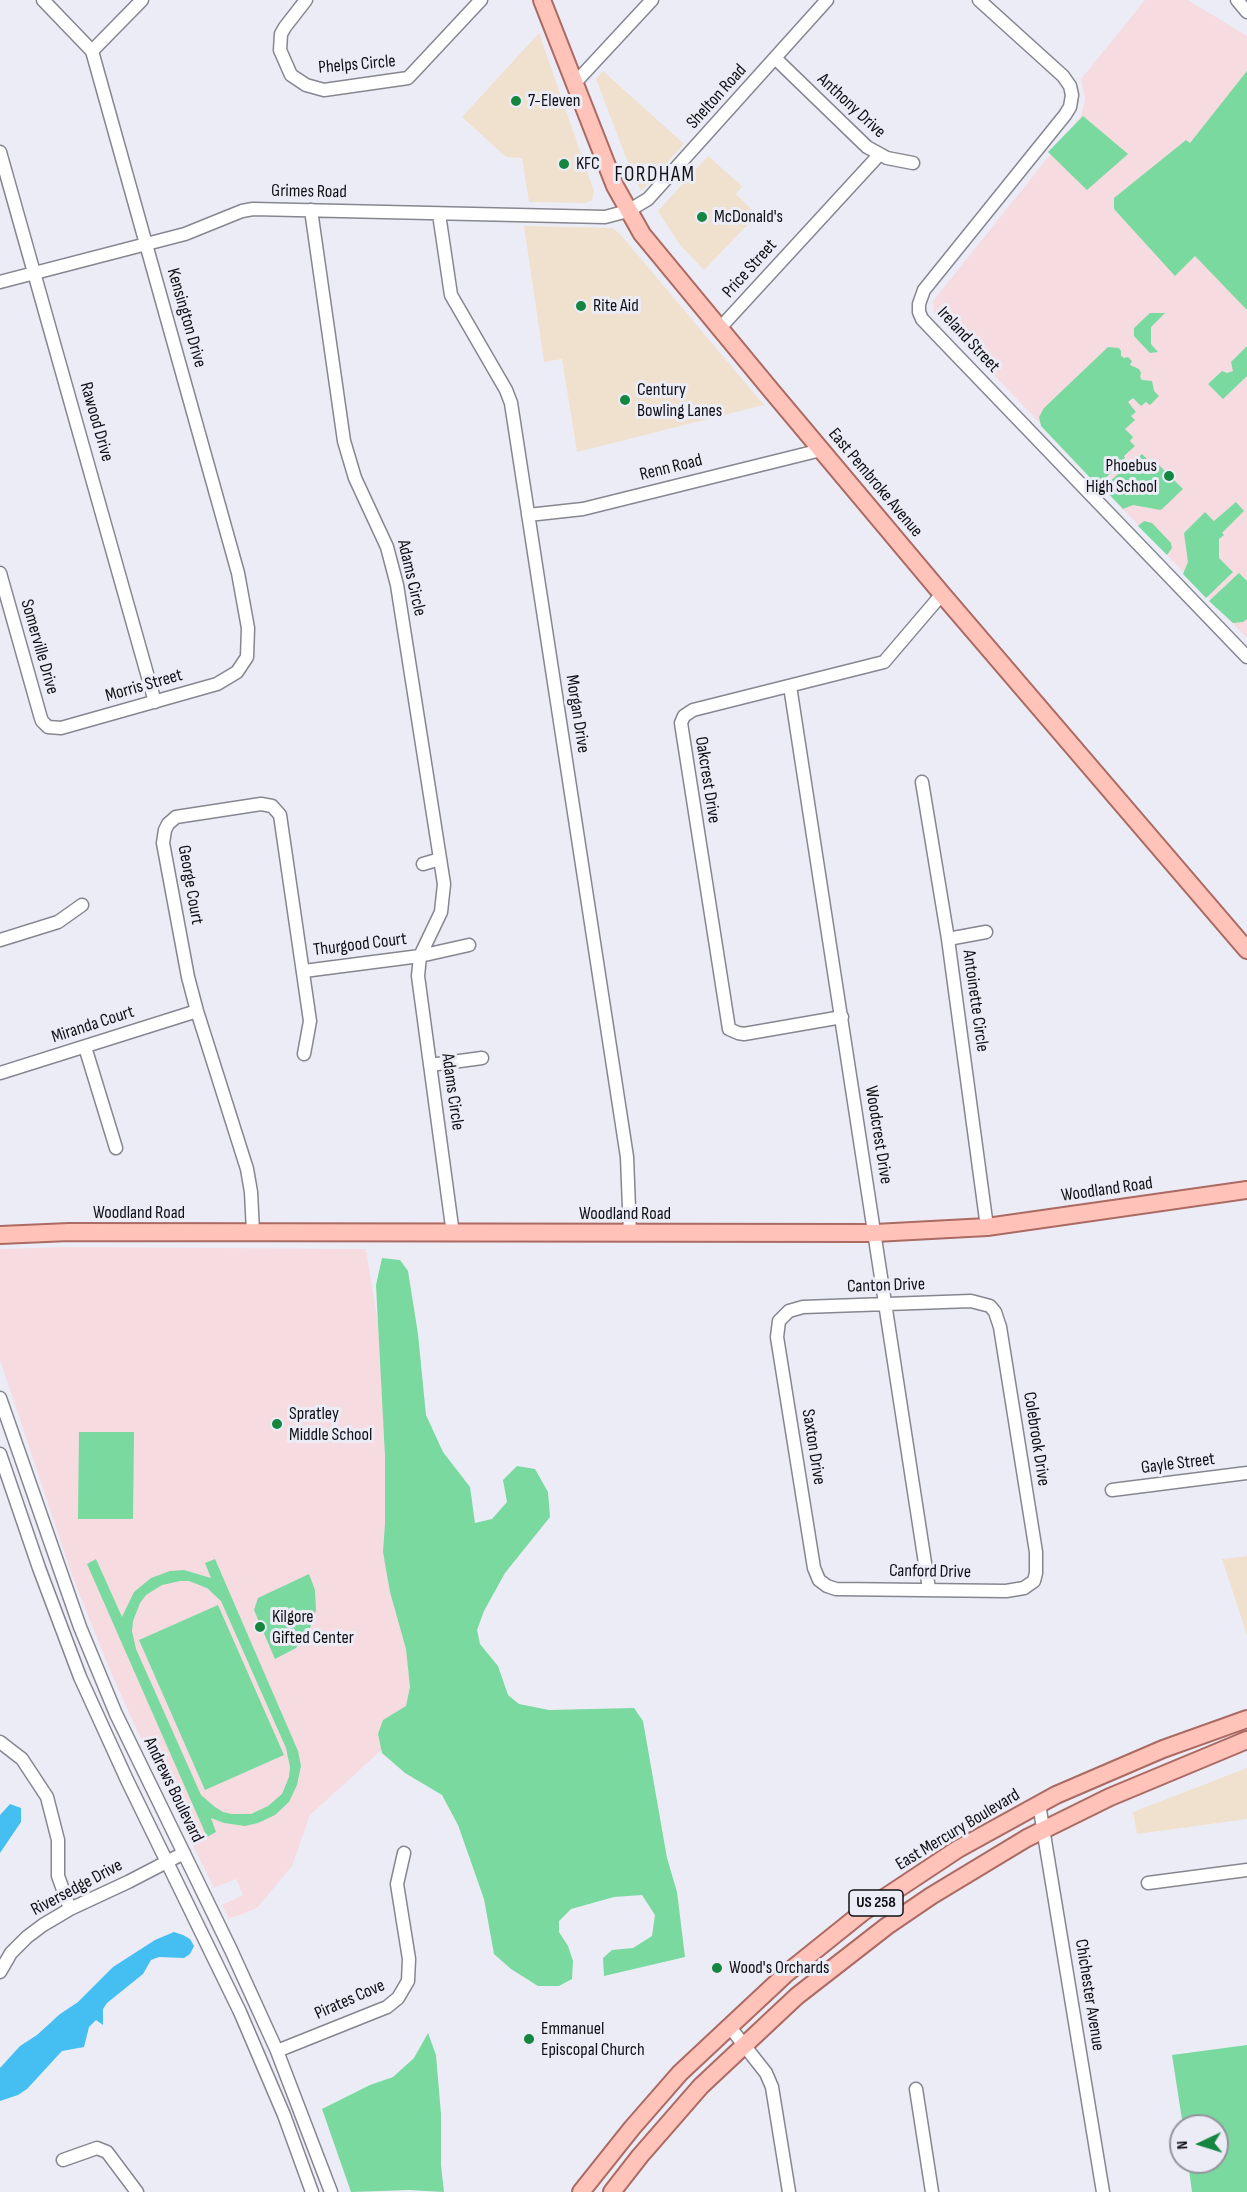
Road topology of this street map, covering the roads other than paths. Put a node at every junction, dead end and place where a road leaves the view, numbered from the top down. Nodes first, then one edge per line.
1 (43, 0) edge
2 (142, 0) edge
3 (306, 0) edge
4 (482, 0) edge
5 (542, 0) edge
6 (652, 0) edge
7 (827, 0) edge
8 (980, 0) edge
9 (1237, 0) edge
10 (1247, 12) edge
11 (92, 51) junction
12 (775, 58) junction
13 (574, 84) junction
14 (0, 152) edge
15 (879, 155) junction
16 (913, 163) dead end
17 (310, 210) junction
18 (628, 211) junction
19 (439, 214) junction
20 (146, 244) junction
21 (35, 273) junction
22 (0, 282) edge
23 (720, 328) junction
24 (821, 450) junction
25 (528, 515) junction
26 (0, 573) edge
27 (942, 594) junction
28 (1247, 657) edge
29 (243, 665) joint
30 (790, 686) junction
31 (155, 702) junction
32 (48, 727) joint
33 (922, 782) dead end
34 (440, 859) junction
35 (423, 864) dead end
36 (81, 905) dead end
37 (986, 932) dead end
38 (948, 939) junction
39 (0, 940) edge
40 (469, 945) dead end
41 (1247, 950) edge
42 (420, 956) junction
43 (304, 971) junction
44 (196, 1011) junction
45 (842, 1017) junction
46 (85, 1047) junction
47 (304, 1054) dead end
48 (482, 1058) dead end
49 (430, 1065) junction
50 (0, 1073) edge
51 (116, 1148) dead end
52 (1247, 1190) edge
53 (987, 1227) junction
54 (253, 1232) junction
55 (875, 1233) junction
56 (0, 1234) edge
57 (453, 1234) junction
58 (630, 1234) junction
59 (884, 1305) junction
60 (990, 1306) joint
61 (783, 1315) joint
62 (0, 1398) edge
63 (0, 1454) edge
64 (1247, 1473) edge
65 (1113, 1490) dead end
66 (1034, 1581) joint
67 (823, 1584) joint
68 (929, 1589) junction
69 (1247, 1719) edge
70 (1247, 1740) edge
71 (0, 1742) edge
72 (1040, 1804) junction
73 (1044, 1830) junction
74 (184, 1852) junction
75 (404, 1853) dead end
76 (167, 1860) junction
77 (1247, 1870) edge
78 (1148, 1883) dead end
79 (70, 1909) junction
80 (0, 1972) edge
81 (729, 2026) junction
82 (745, 2045) junction
83 (277, 2051) junction
84 (916, 2089) dead end
85 (63, 2160) dead end
86 (583, 2191) edge
87 (137, 2192) edge
88 (312, 2192) edge
89 (330, 2192) edge
90 (612, 2192) edge
91 (789, 2192) edge
92 (932, 2192) edge
93 (1103, 2192) edge

1 - 11 street, Kensington Drive
2 - 11 street
3 - 4 street, Phelps Circle
5 - 13 main road, East Pembroke Avenue
6 - 13 street
7 - 12 street, Shelton Road
8 - 28 street, Ireland Street
9 - 10 street
11 - 20 street, Kensington Drive
12 - 15 street, Anthony Drive
12 - 18 street, Shelton Road
13 - 18 main road, East Pembroke Avenue
14 - 21 street, Rawood Drive
15 - 16 street, Anthony Drive
15 - 23 street, Price Street
17 - 19 street, Grimes Road
17 - 20 street, Grimes Road
17 - 34 street, Adams Circle
18 - 19 street, Grimes Road
18 - 23 main road, East Pembroke Avenue
19 - 25 street, Morgan Drive
20 - 21 street, Grimes Road
20 - 29 street, Kensington Drive
21 - 22 street, Grimes Road
21 - 31 street, Rawood Drive
23 - 24 main road, East Pembroke Avenue
24 - 25 street, Renn Road
24 - 27 main road, East Pembroke Avenue
25 - 58 street, Morgan Drive
26 - 32 street, Somerville Drive
27 - 30 street, Oakcrest Drive
27 - 41 main road, East Pembroke Avenue
29 - 31 street, Morris Street
30 - 45 street, Woodcrest Drive
30 - 45 street, Oakcrest Drive
31 - 32 street, Morris Street
33 - 38 street, Antoinette Circle
34 - 35 street
34 - 42 street, Adams Circle
36 - 39 street
37 - 38 street
38 - 53 street, Antoinette Circle
40 - 42 street
42 - 43 street, Thurgood Court
42 - 49 street, Adams Circle
43 - 44 street, George Court
43 - 47 street, George Court
44 - 46 street, Miranda Court
44 - 54 street, George Court
45 - 55 street, Woodcrest Drive
46 - 50 street, Miranda Court
46 - 51 street
48 - 49 street
49 - 57 street, Adams Circle
52 - 53 main road, Woodland Road
53 - 55 main road, Woodland Road
54 - 56 main road, Woodland Road
54 - 57 main road, Woodland Road
55 - 58 main road, Woodland Road
55 - 59 street, Woodcrest Drive
57 - 58 main road, Woodland Road
59 - 60 street, Canton Drive
59 - 61 street, Canton Drive
59 - 68 street, Woodcrest Drive
60 - 66 street, Colebrook Drive
61 - 67 street, Saxton Drive
62 - 74 street, Andrews Boulevard
63 - 76 street, Andrews Boulevard
64 - 65 street, Gayle Street
66 - 68 street, Canford Drive
67 - 68 street, Canford Drive
69 - 72 main road, East Mercury Boulevard / US 258
70 - 73 main road, US 258
71 - 79 street
72 - 73 street, Chichester Avenue
72 - 81 main road, East Mercury Boulevard / US 258
73 - 82 main road, US 258
73 - 93 street, Chichester Avenue
74 - 76 street, Riversedge Drive
74 - 83 street, Andrews Boulevard
75 - 83 street, Pirates Cove
76 - 79 street, Riversedge Drive
76 - 88 street, Andrews Boulevard
77 - 78 street
79 - 80 street, Riversedge Drive
81 - 82 street
81 - 86 main road, East Mercury Boulevard / US 258
82 - 90 main road, US 258
82 - 91 street
83 - 89 street, Andrews Boulevard
84 - 92 street
85 - 87 street

